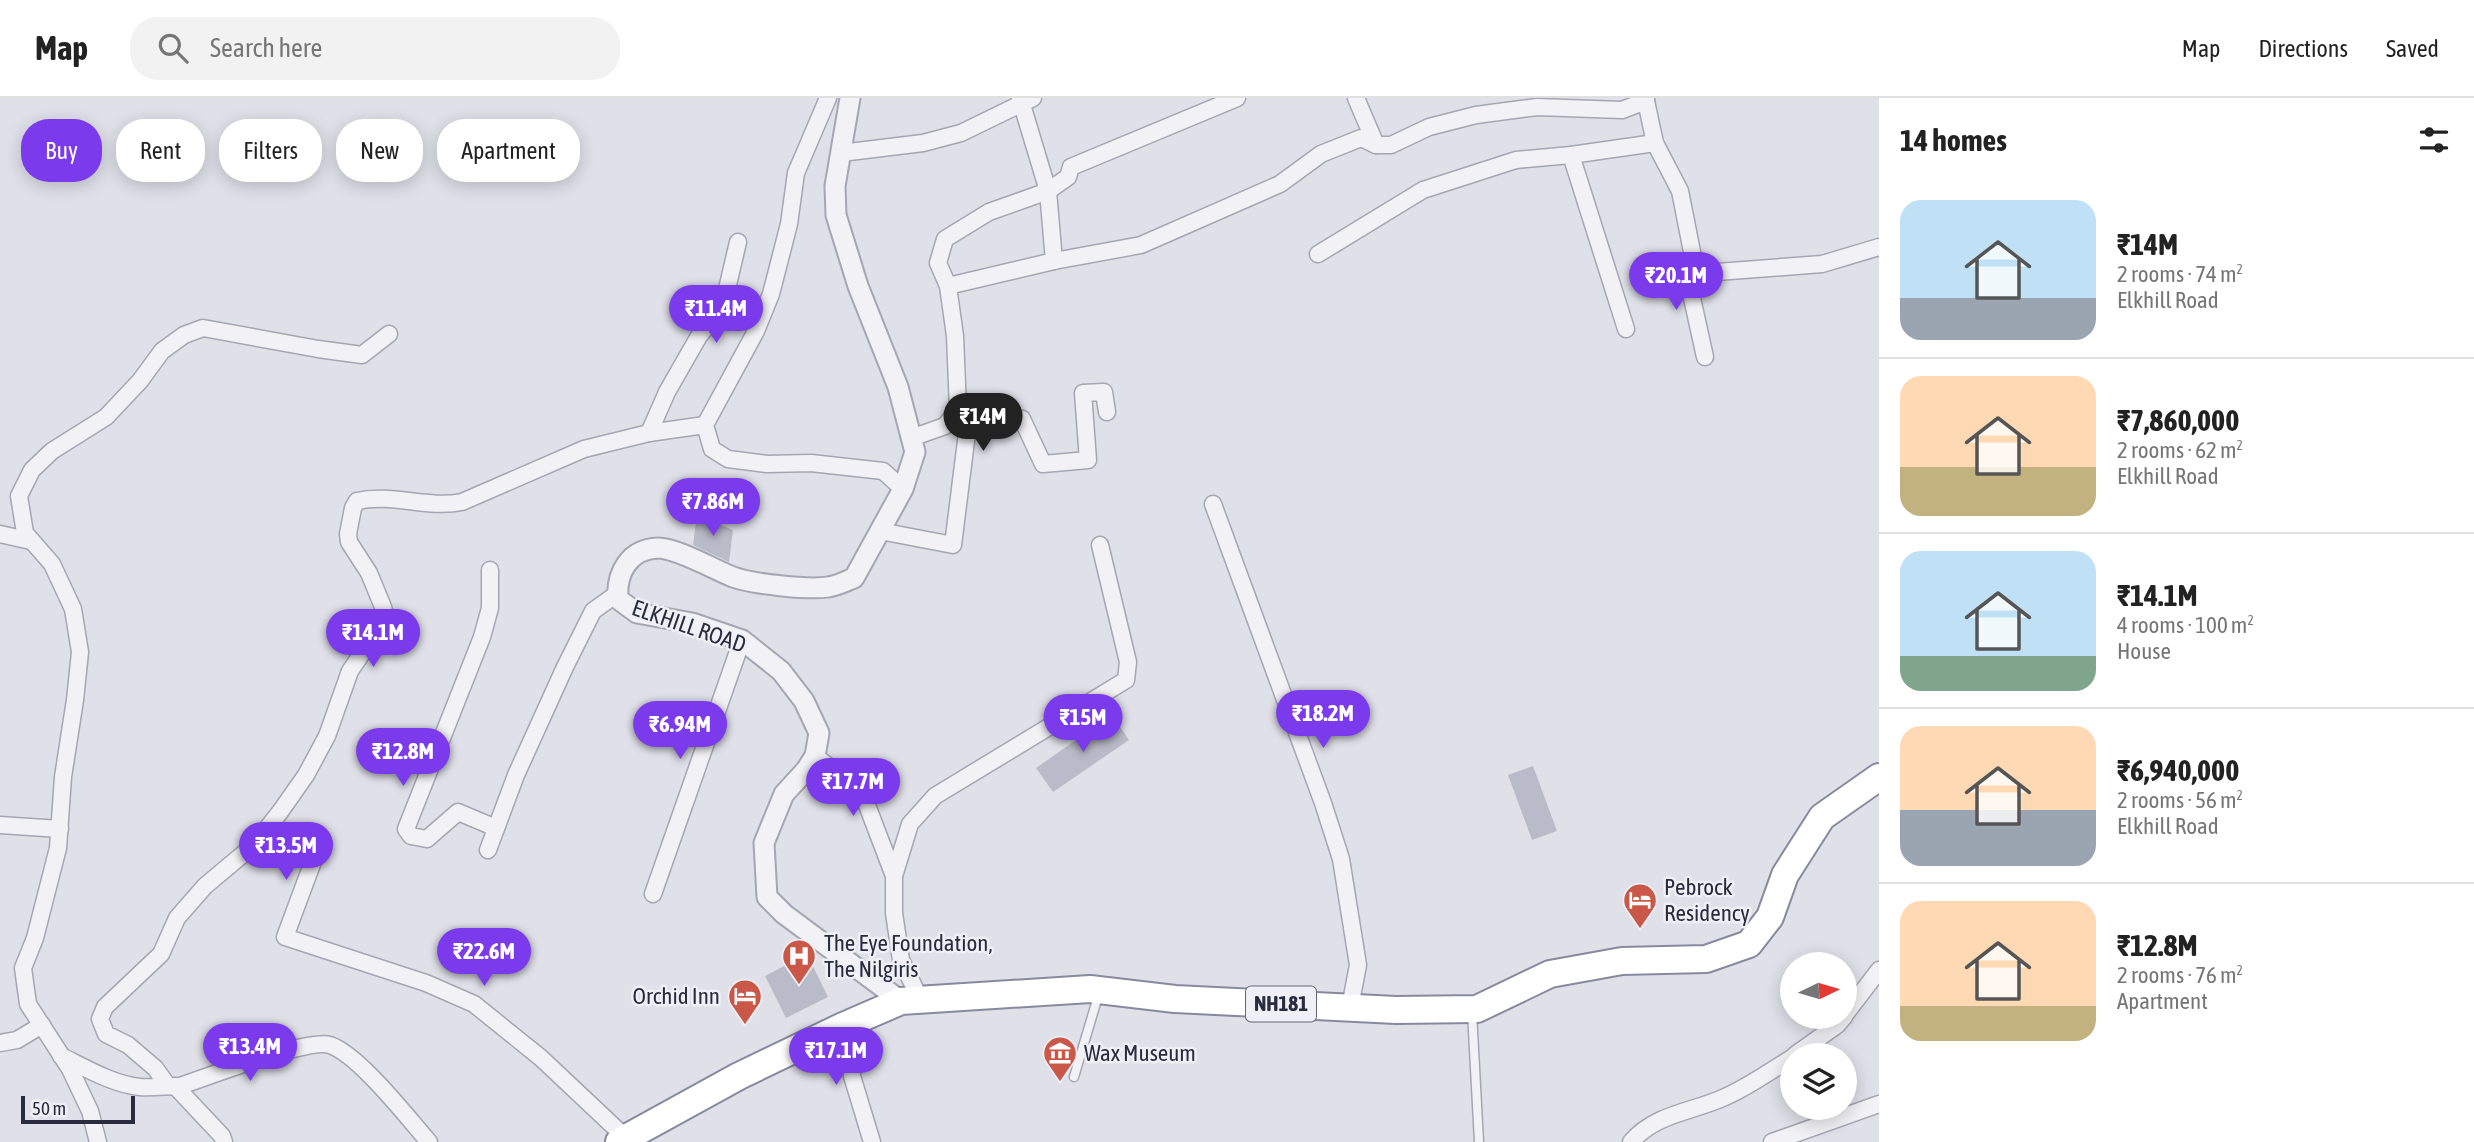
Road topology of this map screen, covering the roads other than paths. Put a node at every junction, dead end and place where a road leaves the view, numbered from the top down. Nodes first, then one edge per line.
1 (828, 98) edge
2 (850, 98) edge
3 (1237, 98) edge
4 (1356, 98) edge
5 (1646, 99) edge
6 (1025, 100) edge
7 (1213, 103) edge
8 (1618, 104) edge
9 (1655, 143) junction
10 (1376, 145) junction
11 (841, 153) junction
12 (1571, 155) junction
13 (1048, 191) junction
14 (738, 242) dead end
15 (1879, 247) edge
16 (1318, 254) dead end
17 (1054, 261) junction
18 (1695, 267) junction
19 (948, 286) junction
20 (1626, 328) dead end
21 (389, 334) dead end
22 (1705, 356) dead end
23 (1107, 412) dead end
24 (705, 425) junction
25 (649, 433) junction
26 (911, 438) junction
27 (903, 489) junction
28 (1213, 504) dead end
29 (880, 531) junction
30 (0, 534) edge
31 (31, 541) junction
32 (1100, 545) dead end
33 (490, 570) dead end
34 (618, 593) junction
35 (742, 640) junction
36 (815, 756) junction
37 (1879, 777) edge
38 (0, 825) edge
39 (496, 828) junction
40 (60, 829) junction
41 (321, 840) dead end
42 (488, 850) dead end
43 (894, 876) junction
44 (653, 894) dead end
45 (1879, 970) edge
46 (1100, 990) junction
47 (1857, 999) edge
48 (910, 1000) junction
49 (1350, 1007) junction
50 (1472, 1009) junction
51 (848, 1023) junction
52 (42, 1025) junction
53 (1831, 1029) edge
54 (0, 1043) edge
55 (1812, 1043) edge
56 (61, 1056) junction
57 (1780, 1064) edge
58 (1074, 1077) dead end
59 (172, 1086) junction
60 (1879, 1104) edge
61 (622, 1140) edge
62 (98, 1142) edge
63 (225, 1142) edge
64 (429, 1142) edge
65 (872, 1142) edge
66 (1479, 1142) edge
67 (1631, 1142) edge
68 (1772, 1142) edge

1 - 24 street
2 - 11 street, ELKHILL ROAD
3 - 7 street
4 - 10 street
5 - 8 street
5 - 9 street
6 - 11 street
6 - 13 street
7 - 13 street
8 - 10 street
9 - 12 street
9 - 18 street
10 - 17 street
11 - 26 street, ELKHILL ROAD
12 - 16 street
12 - 20 street
13 - 17 street
13 - 19 street
14 - 25 street
15 - 18 street
17 - 19 street
18 - 22 street
19 - 26 street
21 - 31 street
23 - 29 street
24 - 25 street
24 - 27 street
25 - 59 street
26 - 27 street, ELKHILL ROAD
27 - 29 street, ELKHILL ROAD
28 - 49 street
29 - 34 street, ELKHILL ROAD
30 - 31 street
31 - 40 street
32 - 43 street
33 - 39 street
34 - 35 street, ELKHILL ROAD
34 - 39 street
35 - 36 street, ELKHILL ROAD
35 - 44 street
36 - 43 street
36 - 48 street
37 - 50 highway, NH181
38 - 40 street
39 - 42 street
40 - 52 street
41 - 61 street
43 - 48 street
45 - 47 street
46 - 48 highway, NH181
46 - 49 highway, NH181
46 - 58 lane
48 - 51 highway, NH181
49 - 50 highway, NH181
50 - 66 lane
51 - 61 highway, NH181
51 - 65 street
52 - 54 street
52 - 56 street
53 - 55 street
56 - 59 street
56 - 62 street
57 - 67 street
59 - 63 street
59 - 64 street
60 - 68 street

